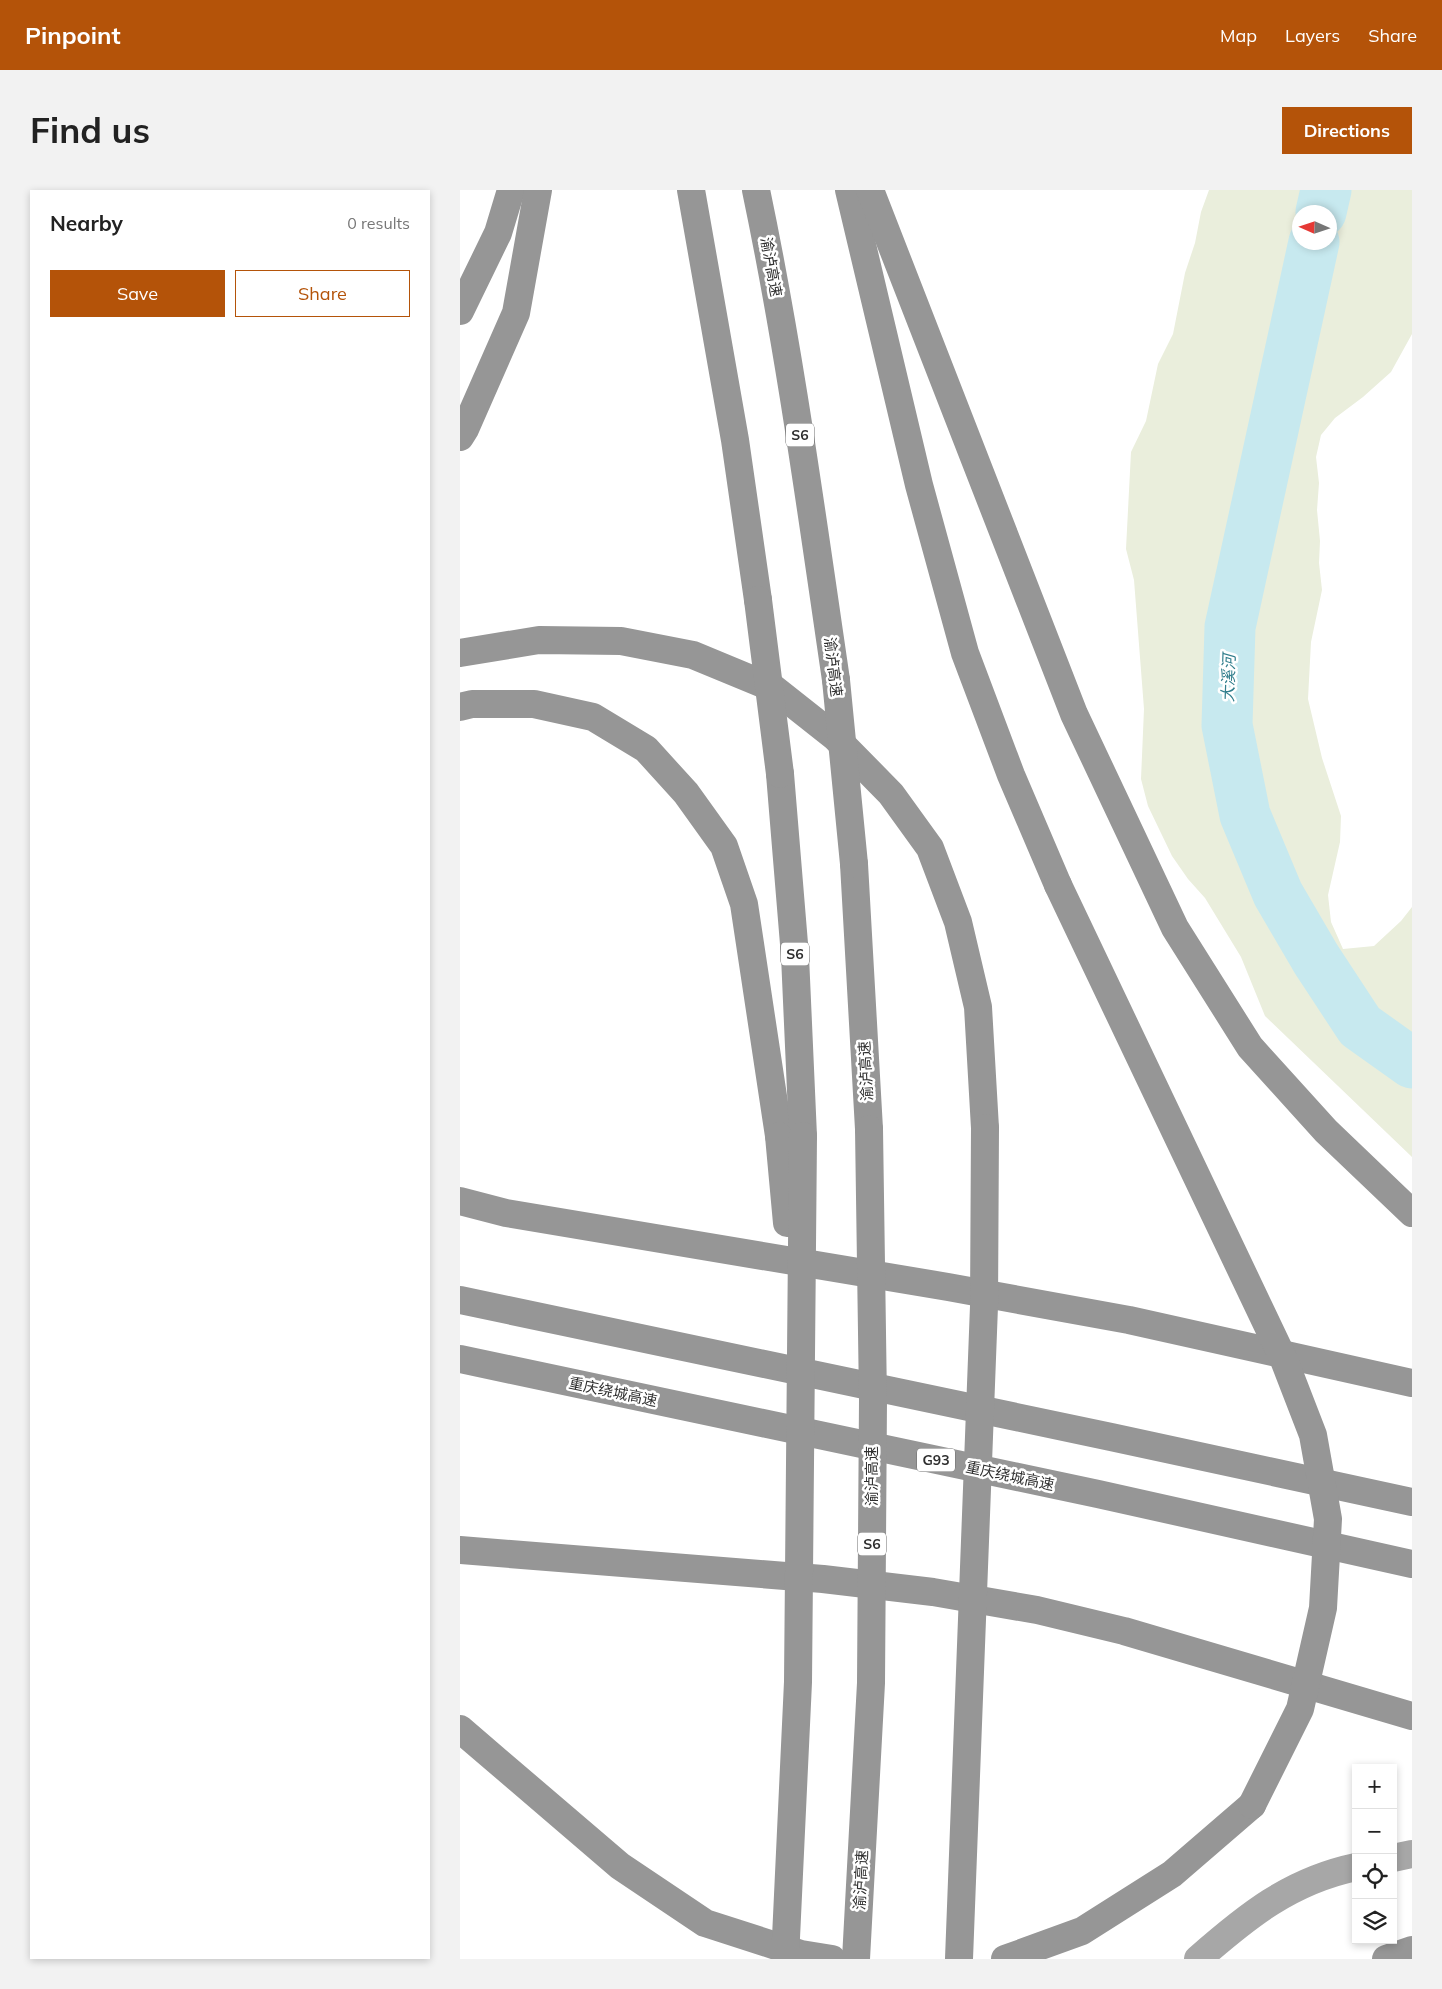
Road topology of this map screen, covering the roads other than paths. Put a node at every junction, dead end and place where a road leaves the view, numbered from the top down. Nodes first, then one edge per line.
1 (511, 190) edge
2 (538, 190) edge
3 (691, 190) edge
4 (756, 190) edge
5 (849, 190) edge
6 (870, 190) edge
7 (460, 311) edge
8 (460, 437) edge
9 (460, 653) edge
10 (460, 707) edge
11 (792, 1136) junction
12 (460, 1201) edge
13 (1412, 1213) edge
14 (460, 1300) edge
15 (460, 1359) edge
16 (1412, 1383) edge
17 (1412, 1502) edge
18 (460, 1550) edge
19 (1412, 1564) edge
20 (1412, 1716) edge
21 (460, 1729) edge
22 (1412, 1854) edge
23 (1397, 1857) edge
24 (1352, 1867) edge
25 (1412, 1950) edge
26 (785, 1959) edge
27 (832, 1959) edge
28 (856, 1959) edge
29 (959, 1959) edge
30 (1005, 1959) edge
31 (1198, 1959) edge
32 (1386, 1959) edge

1 - 7 highway
2 - 8 highway
3 - 11 highway, S6, bridge
4 - 28 highway, 渝泸高速 / S6, bridge
5 - 30 highway, bridge
6 - 13 highway
9 - 29 highway, bridge
10 - 11 highway
11 - 26 highway, S6, bridge
12 - 16 highway
14 - 17 highway
15 - 19 highway, 重庆绕城高速 / G93
18 - 20 highway
21 - 27 highway
22 - 23 main road
24 - 31 main road
25 - 32 highway

